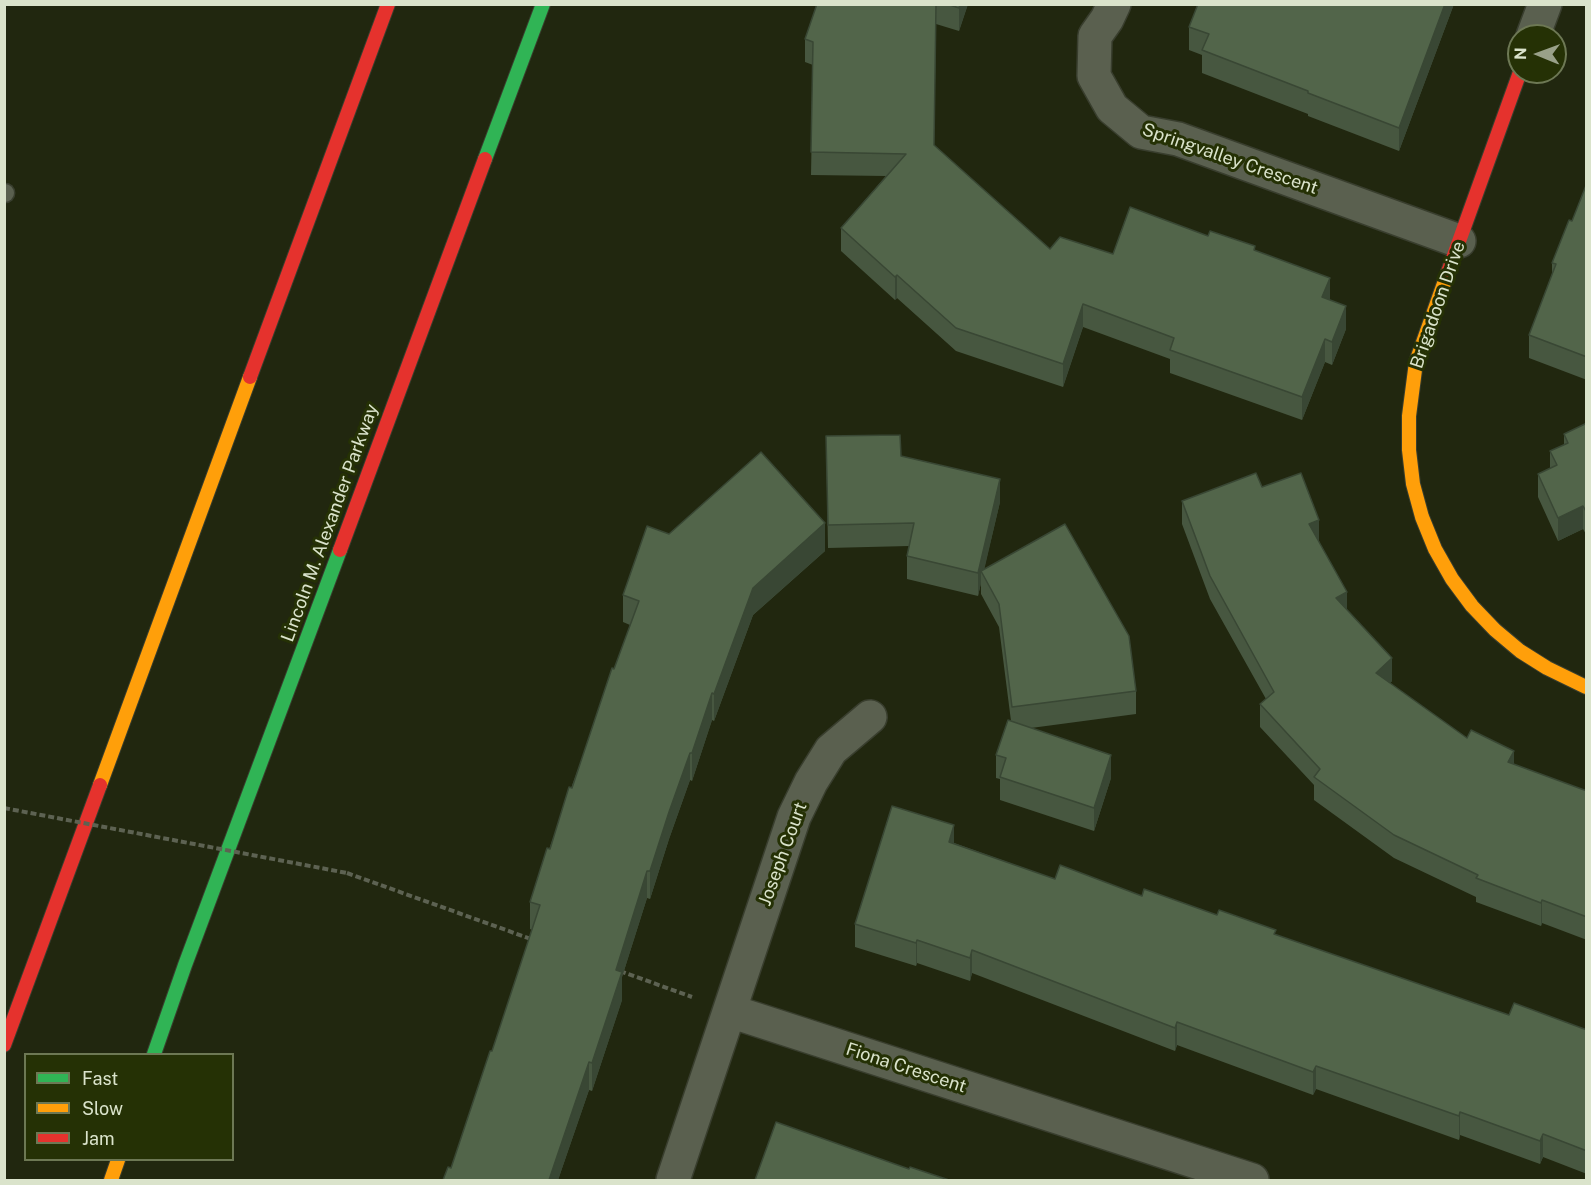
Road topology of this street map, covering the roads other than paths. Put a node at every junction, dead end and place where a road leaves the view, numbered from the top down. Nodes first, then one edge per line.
1 (388, 4) edge
2 (543, 4) edge
3 (1114, 4) edge
4 (1545, 4) edge
5 (1538, 24) edge
6 (1516, 84) edge
7 (1459, 241) junction
8 (1587, 687) edge
9 (870, 717) dead end
10 (730, 1011) junction
11 (4, 1045) edge
12 (154, 1053) edge
13 (118, 1161) edge
14 (111, 1180) edge
15 (673, 1180) edge
16 (1252, 1180) edge

1 - 11 main road
2 - 12 main road, Lincoln M. Alexander Parkway
3 - 7 street, Springvalley Crescent
4 - 5 street
6 - 7 main road, Brigadoon Drive
7 - 8 main road, Brigadoon Drive
9 - 10 street, Joseph Court
10 - 15 street
10 - 16 street, Fiona Crescent
13 - 14 main road

